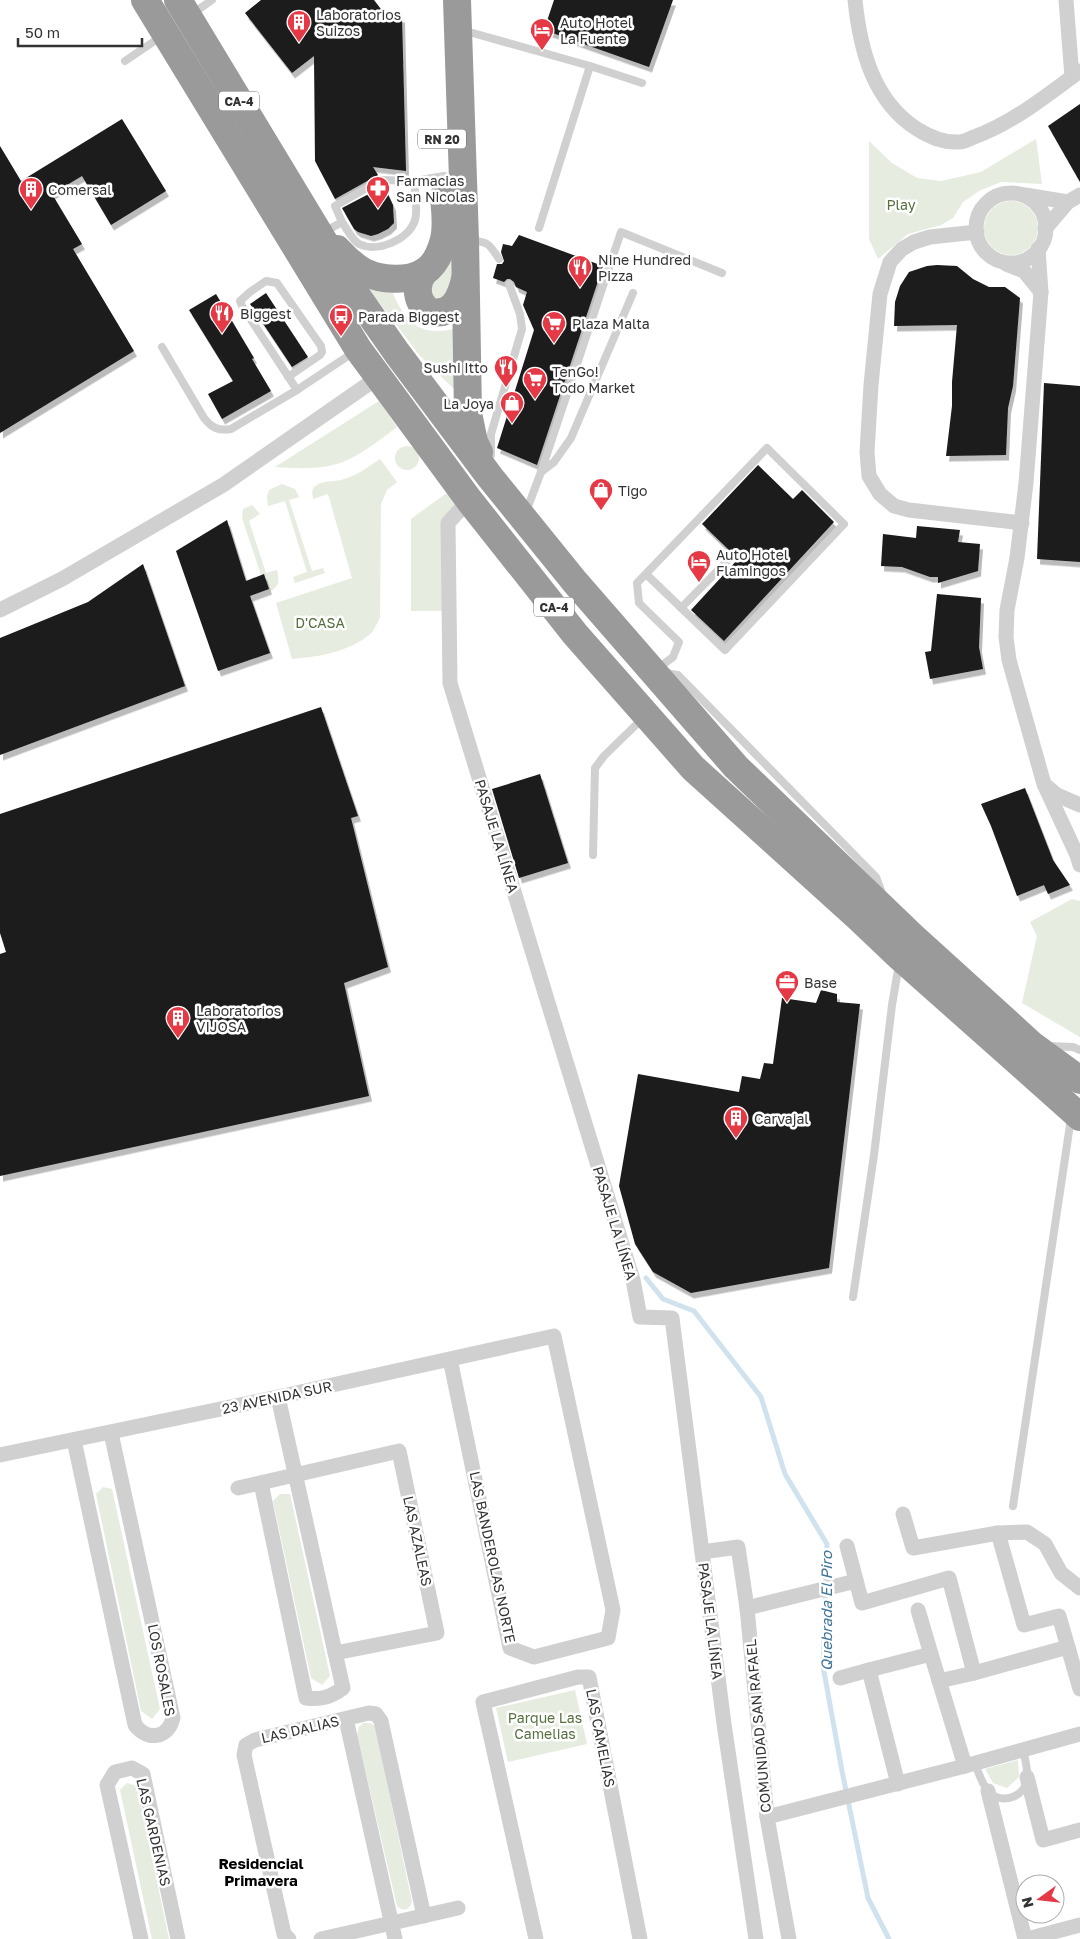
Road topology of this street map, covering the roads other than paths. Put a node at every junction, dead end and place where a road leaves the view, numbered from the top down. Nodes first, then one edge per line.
1 (145, 0) edge
2 (212, 0) edge
3 (437, 0) edge
4 (456, 0) edge
5 (855, 0) edge
6 (1066, 0) edge
7 (183, 8) edge
8 (458, 28) junction
9 (166, 34) junction
10 (125, 61) dead end
11 (590, 66) junction
12 (1076, 74) edge
13 (642, 83) dead end
14 (444, 176) junction
15 (414, 181) junction
16 (1021, 194) junction
17 (1074, 198) edge
18 (300, 203) junction
19 (332, 228) junction
20 (539, 228) dead end
21 (1045, 228) junction
22 (977, 232) junction
23 (465, 240) junction
24 (1038, 249) junction
25 (499, 259) dead end
26 (1000, 261) junction
27 (424, 272) junction
28 (722, 272) dead end
29 (466, 275) junction
30 (509, 284) dead end
31 (1040, 292) junction
32 (633, 293) dead end
33 (162, 347) dead end
34 (358, 349) junction
35 (288, 377) junction
36 (378, 378) junction
37 (297, 390) junction
38 (542, 472) junction
39 (490, 476) junction
40 (469, 500) junction
41 (524, 518) junction
42 (1022, 522) junction
43 (732, 556) dead end
44 (646, 574) junction
45 (681, 608) junction
46 (0, 610) edge
47 (653, 672) junction
48 (646, 715) junction
49 (1044, 784) junction
50 (1080, 805) edge
51 (1080, 832) edge
52 (592, 855) dead end
53 (1079, 860) edge
54 (900, 957) junction
55 (1032, 1044) junction
56 (1080, 1050) edge
57 (1080, 1080) edge
58 (1076, 1114) edge
59 (852, 1297) dead end
60 (554, 1336) joint
61 (450, 1359) junction
62 (278, 1397) junction
63 (111, 1433) junction
64 (74, 1440) junction
65 (0, 1455) edge
66 (296, 1475) junction
67 (261, 1483) junction
68 (238, 1488) dead end
69 (1013, 1506) dead end
70 (903, 1514) dead end
71 (998, 1533) junction
72 (847, 1546) dead end
73 (702, 1552) junction
74 (856, 1581) junction
75 (1080, 1588) edge
76 (748, 1608) junction
77 (918, 1610) dead end
78 (1068, 1647) junction
79 (336, 1653) junction
80 (931, 1654) junction
81 (869, 1670) junction
82 (974, 1673) junction
83 (840, 1678) dead end
84 (939, 1681) junction
85 (1080, 1689) edge
86 (346, 1718) junction
87 (1080, 1734) edge
88 (1023, 1750) junction
89 (970, 1765) junction
90 (1027, 1777) junction
91 (898, 1784) junction
92 (988, 1791) junction
93 (767, 1817) junction
94 (1080, 1830) edge
95 (458, 1908) dead end
96 (424, 1916) junction
97 (392, 1924) junction
98 (1080, 1925) edge
99 (141, 1939) edge
100 (178, 1939) edge
101 (289, 1939) edge
102 (321, 1939) edge
103 (395, 1939) edge
104 (536, 1939) edge
105 (640, 1939) edge
106 (756, 1939) edge
107 (789, 1939) edge
108 (1026, 1939) edge

1 - 9 highway, CA-4
2 - 7 lane
3 - 14 highway, RN 20
4 - 8 highway, RN 20
5 - 12 street
6 - 12 street
7 - 18 highway, CA-4
8 - 11 lane
8 - 23 highway, RN 20
9 - 10 lane
9 - 34 highway, CA-4
11 - 13 lane
11 - 20 lane
14 - 15 lane
14 - 27 highway, RN 20
15 - 19 lane
15 - 19 lane
16 - 17 street
16 - 21 street
16 - 22 street
17 - 21 street
18 - 19 highway
18 - 39 highway, CA-4
19 - 27 highway
21 - 24 street
22 - 26 street
22 - 42 street
23 - 25 lane
23 - 29 highway, RN 20
24 - 26 street
24 - 31 street
26 - 31 street
27 - 29 highway
28 - 38 lane
29 - 39 highway, RN 20
30 - 39 lane
31 - 42 street
32 - 38 lane
33 - 37 lane
34 - 36 highway, CA-4
34 - 37 lane
35 - 35 lane
35 - 37 lane
36 - 40 highway, CA-4
36 - 46 street
38 - 41 lane
39 - 41 highway, CA-4
40 - 48 highway, CA-4
40 - 73 street, PASAJE LA LÍNEA
41 - 47 highway, CA-4
42 - 49 street
43 - 45 lane
44 - 45 lane
44 - 45 lane
44 - 47 lane
47 - 55 highway, CA-4
48 - 52 lane
48 - 54 highway, CA-4
49 - 50 street
49 - 53 street
51 - 53 street
54 - 58 highway, CA-4
54 - 59 lane
55 - 56 lane
55 - 57 highway, CA-4
58 - 69 lane
60 - 61 street, 23 AVENIDA SUR
60 - 61 street, LAS BANDEROLAS NORTE
61 - 62 street, 23 AVENIDA SUR
62 - 63 street, 23 AVENIDA SUR
62 - 66 street
63 - 64 street, 23 AVENIDA SUR
63 - 64 street, LOS ROSALES
64 - 65 street, 23 AVENIDA SUR
66 - 67 street, LAS AZALEAS
66 - 79 street
66 - 79 street, LAS AZALEAS
67 - 68 street, LAS AZALEAS
67 - 79 street
70 - 71 street
71 - 75 street
71 - 78 street
72 - 74 street
73 - 76 street, COMUNIDAD SAN RAFAEL
73 - 106 street, PASAJE LA LÍNEA
74 - 76 street
74 - 82 street
76 - 93 street, COMUNIDAD SAN RAFAEL
77 - 80 street
78 - 82 street
78 - 85 street
80 - 81 street
80 - 84 street
81 - 83 street
81 - 91 street
82 - 84 street
84 - 89 street
86 - 96 street, LAS DALIAS
86 - 97 street, LAS DALIAS
86 - 101 street, LAS DALIAS
87 - 88 street
88 - 89 street
88 - 90 lane
89 - 91 street
89 - 92 lane
90 - 92 lane
90 - 94 street
91 - 93 street
92 - 108 street
93 - 107 street, COMUNIDAD SAN RAFAEL
95 - 96 street
96 - 97 street
97 - 102 street
97 - 103 street, LAS DALIAS
98 - 108 street
99 - 100 street, LAS GARDENIAS
104 - 105 street, LAS CAMELIAS

